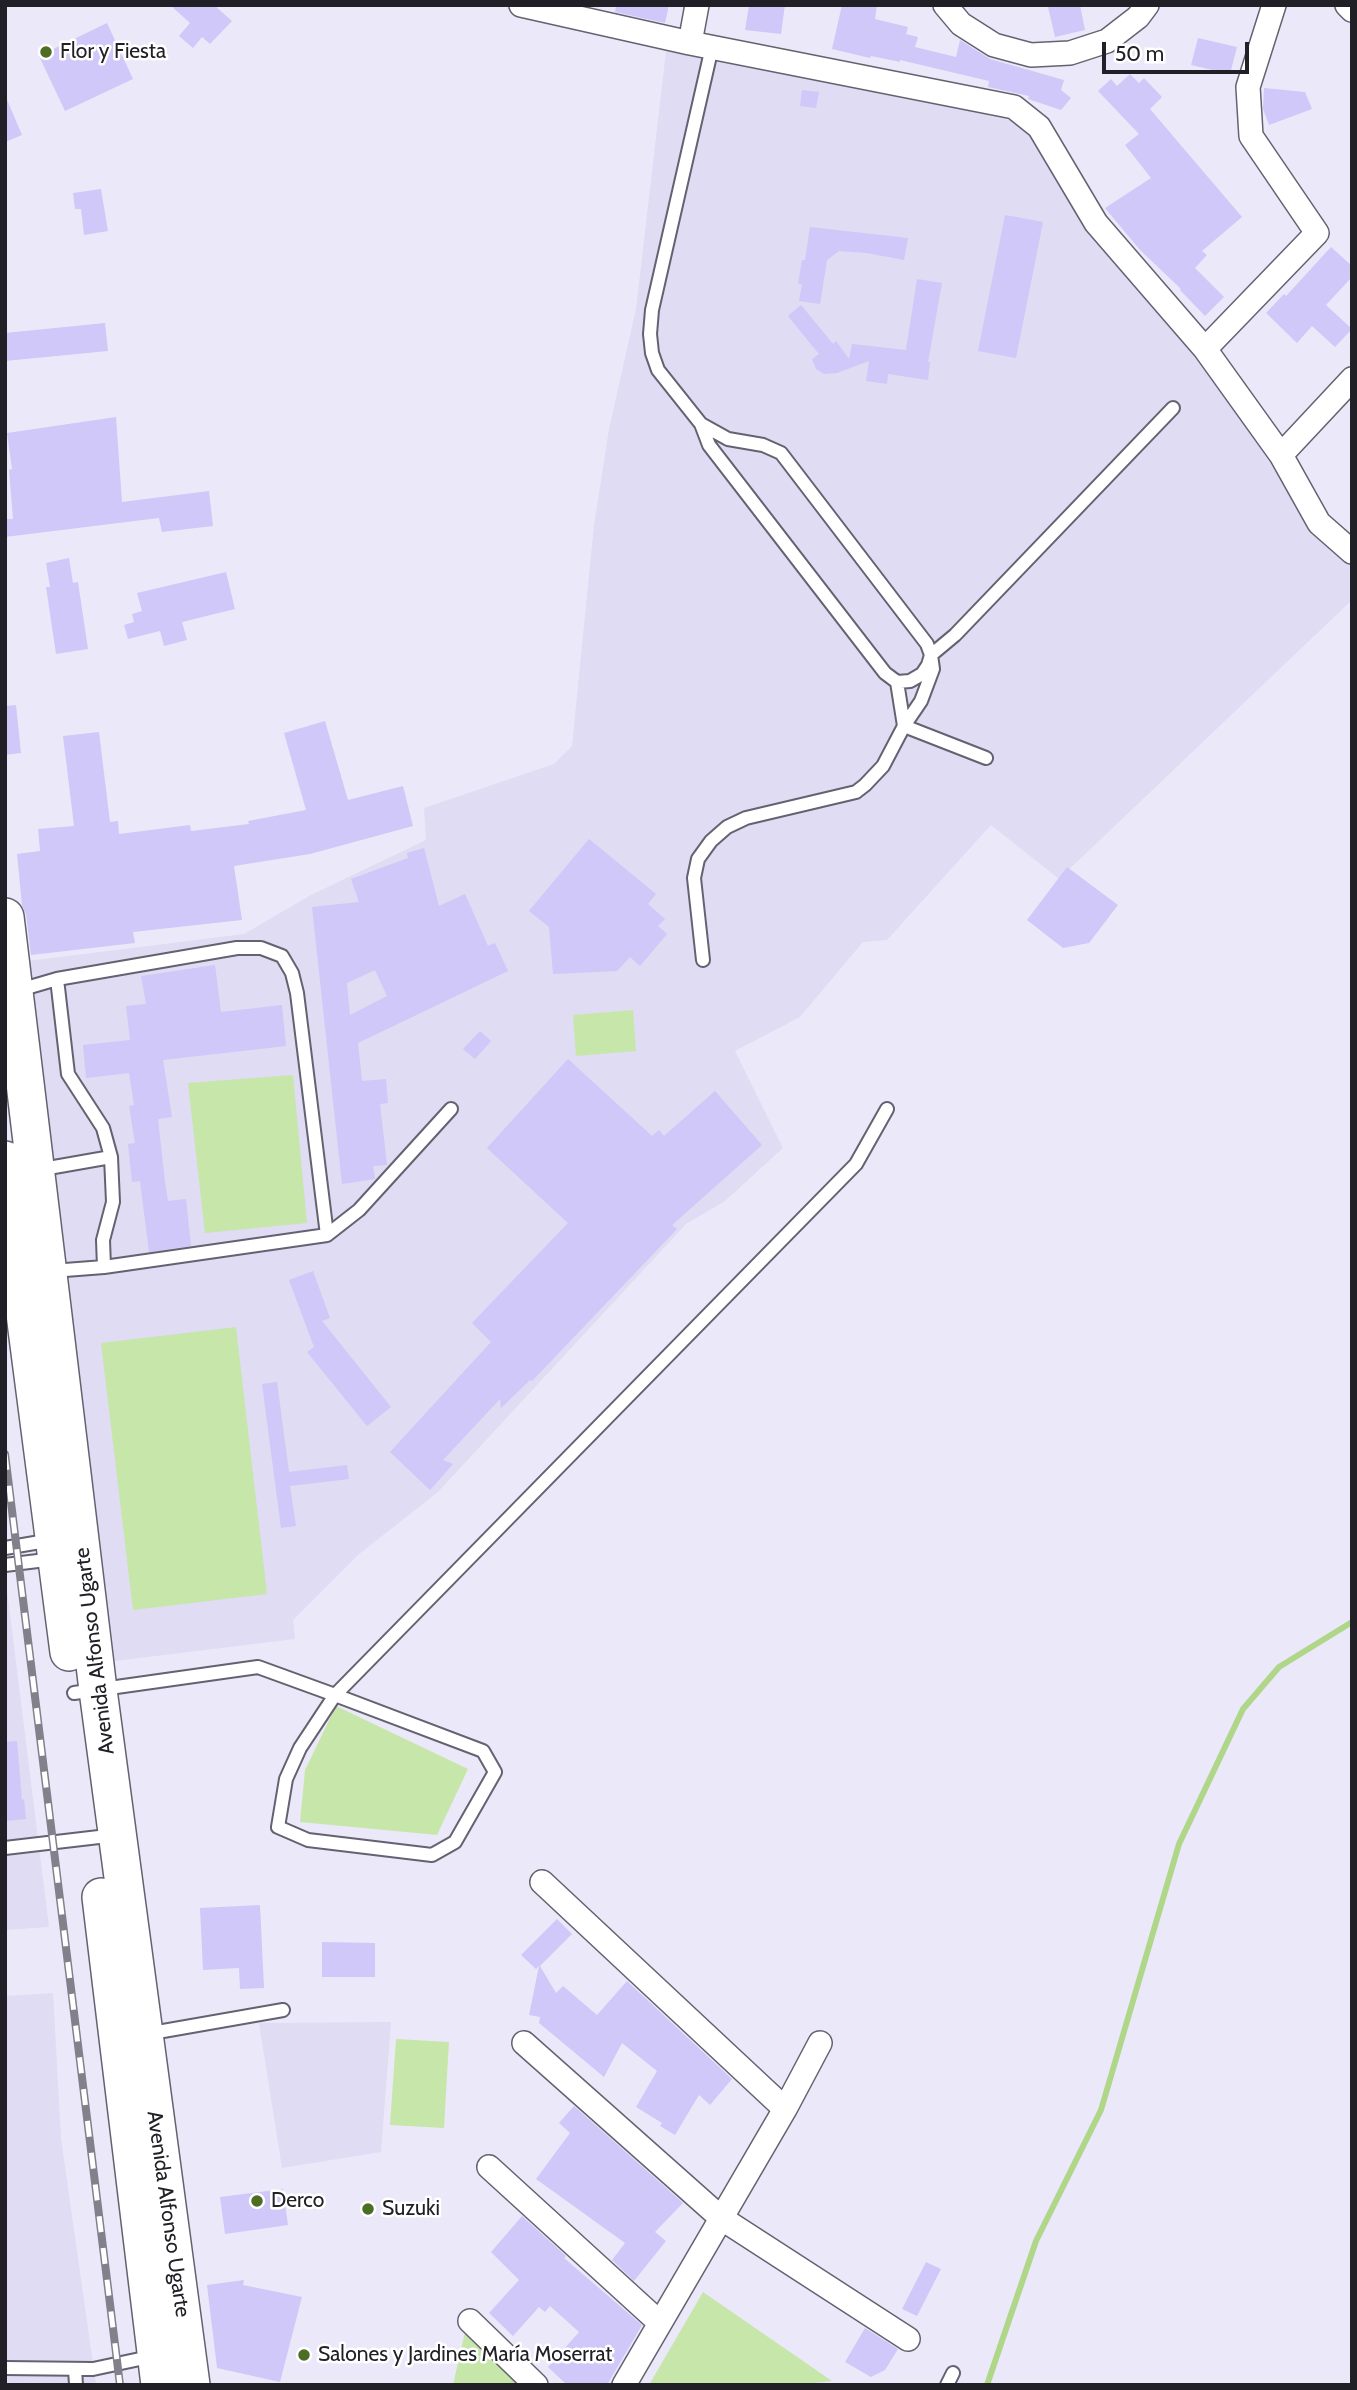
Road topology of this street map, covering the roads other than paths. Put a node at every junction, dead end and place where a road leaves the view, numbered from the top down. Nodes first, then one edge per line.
1 (521, 5) edge
2 (697, 5) edge
3 (945, 5) edge
4 (1147, 5) edge
5 (1274, 5) edge
6 (1347, 5) edge
7 (1352, 10) edge
8 (701, 45) junction
9 (1205, 349) junction
10 (1352, 379) edge
11 (1173, 408) dead end
12 (701, 424) junction
13 (1282, 455) junction
14 (1352, 552) edge
15 (931, 655) junction
16 (897, 682) junction
17 (904, 726) junction
18 (985, 758) dead end
19 (5, 917) edge
20 (703, 960) dead end
21 (57, 979) junction
22 (10, 992) edge
23 (451, 1109) dead end
24 (887, 1109) dead end
25 (111, 1157) junction
26 (16, 1171) edge
27 (327, 1235) junction
28 (104, 1267) junction
29 (35, 1273) junction
30 (68, 1547) junction
31 (5, 1548) edge
32 (5, 1565) edge
33 (86, 1692) junction
34 (335, 1695) junction
35 (106, 1836) junction
36 (5, 1849) edge
37 (542, 1882) dead end
38 (283, 2010) dead end
39 (131, 2038) junction
40 (524, 2043) dead end
41 (820, 2043) dead end
42 (785, 2109) junction
43 (489, 2168) dead end
44 (721, 2218) junction
45 (470, 2321) dead end
46 (660, 2323) junction
47 (908, 2339) dead end
48 (173, 2363) edge
49 (5, 2368) edge
50 (75, 2369) junction
51 (76, 2385) edge
52 (536, 2385) edge
53 (624, 2385) edge

1 - 8 street
2 - 8 street
3 - 4 street
5 - 9 street
6 - 7 street
8 - 9 street
8 - 12 lane
9 - 13 street
10 - 13 street
11 - 15 lane
12 - 15 lane
12 - 16 lane
13 - 14 street
15 - 16 lane
15 - 17 lane
16 - 17 lane
17 - 18 lane
17 - 20 lane
19 - 22 main road, Avenida Alfonso Ugarte
21 - 22 lane
21 - 25 lane
21 - 27 lane
22 - 26 main road, Avenida Alfonso Ugarte
23 - 27 lane
24 - 34 lane
25 - 26 lane
25 - 28 lane
26 - 29 main road, Avenida Alfonso Ugarte
27 - 28 lane
28 - 29 lane
29 - 30 main road, Avenida Alfonso Ugarte
30 - 31 lane
30 - 32 lane
30 - 33 main road, Avenida Alfonso Ugarte
33 - 34 lane
33 - 35 main road, Avenida Alfonso Ugarte
34 - 34 lane
35 - 36 lane
35 - 39 main road, Avenida Alfonso Ugarte
37 - 42 street
38 - 39 lane
39 - 48 main road, Avenida Alfonso Ugarte
40 - 44 street
41 - 42 street
42 - 44 street
43 - 46 street
44 - 46 street
44 - 47 street
45 - 52 street
46 - 53 street
48 - 50 lane
49 - 50 lane
50 - 51 lane

